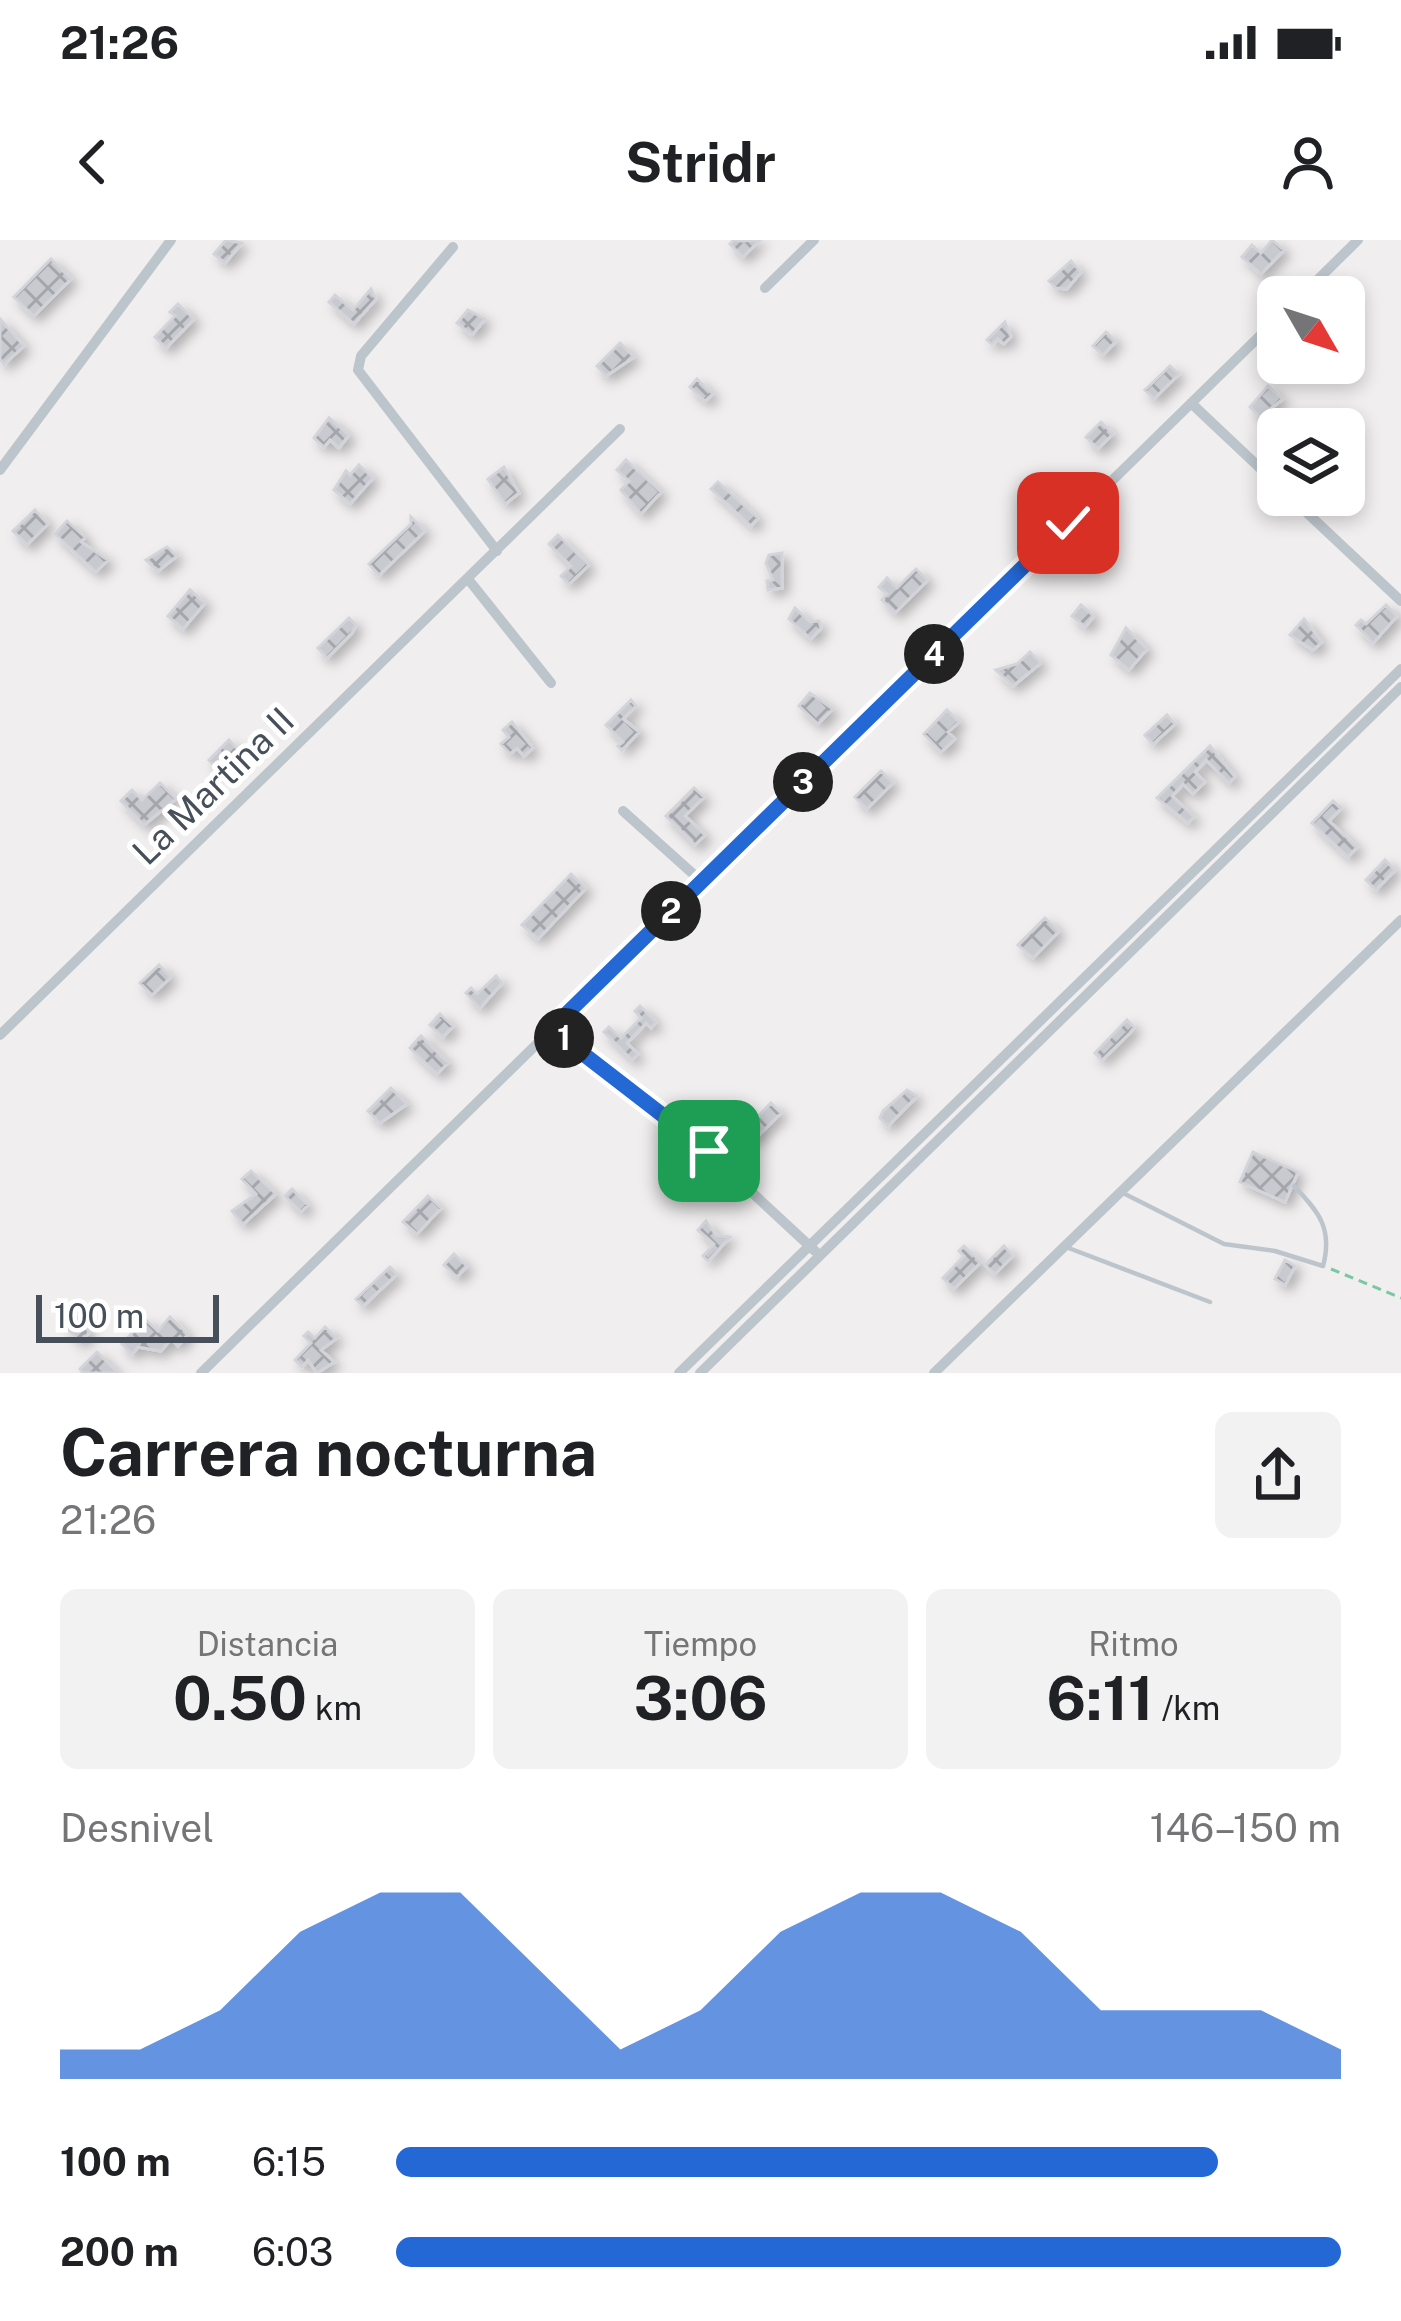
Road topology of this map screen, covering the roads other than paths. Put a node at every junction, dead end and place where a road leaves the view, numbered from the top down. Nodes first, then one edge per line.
1 (171, 240) edge
2 (814, 240) edge
3 (1358, 240) edge
4 (453, 247) dead end
5 (1321, 276) edge
6 (765, 288) dead end
7 (1257, 339) edge
8 (1191, 403) junction
9 (620, 429) dead end
10 (1257, 465) edge
11 (0, 470) edge
12 (1310, 516) edge
13 (496, 551) junction
14 (468, 579) junction
15 (1401, 601) edge
16 (1401, 669) edge
17 (551, 683) dead end
18 (1401, 687) edge
19 (623, 811) dead end
20 (701, 881) junction
21 (1401, 920) edge
22 (551, 1029) junction
23 (0, 1035) edge
24 (1294, 1186) dead end
25 (1123, 1193) junction
26 (810, 1246) junction
27 (1066, 1247) junction
28 (820, 1256) junction
29 (1210, 1302) dead end
30 (200, 1373) edge
31 (679, 1373) edge
32 (700, 1373) edge
33 (934, 1373) edge

1 - 11 street
2 - 6 street
3 - 5 street
4 - 13 street
7 - 8 street
8 - 10 street
8 - 20 street
9 - 13 street, La Martina II
12 - 15 street
13 - 14 street, La Martina II
14 - 17 street
14 - 23 street, La Martina II
16 - 26 street
18 - 28 street
19 - 20 street
20 - 22 street
21 - 25 street
22 - 26 street
22 - 30 street
24 - 25 lane
25 - 27 street
26 - 28 street
26 - 31 street
27 - 29 lane
27 - 33 street
28 - 32 street

